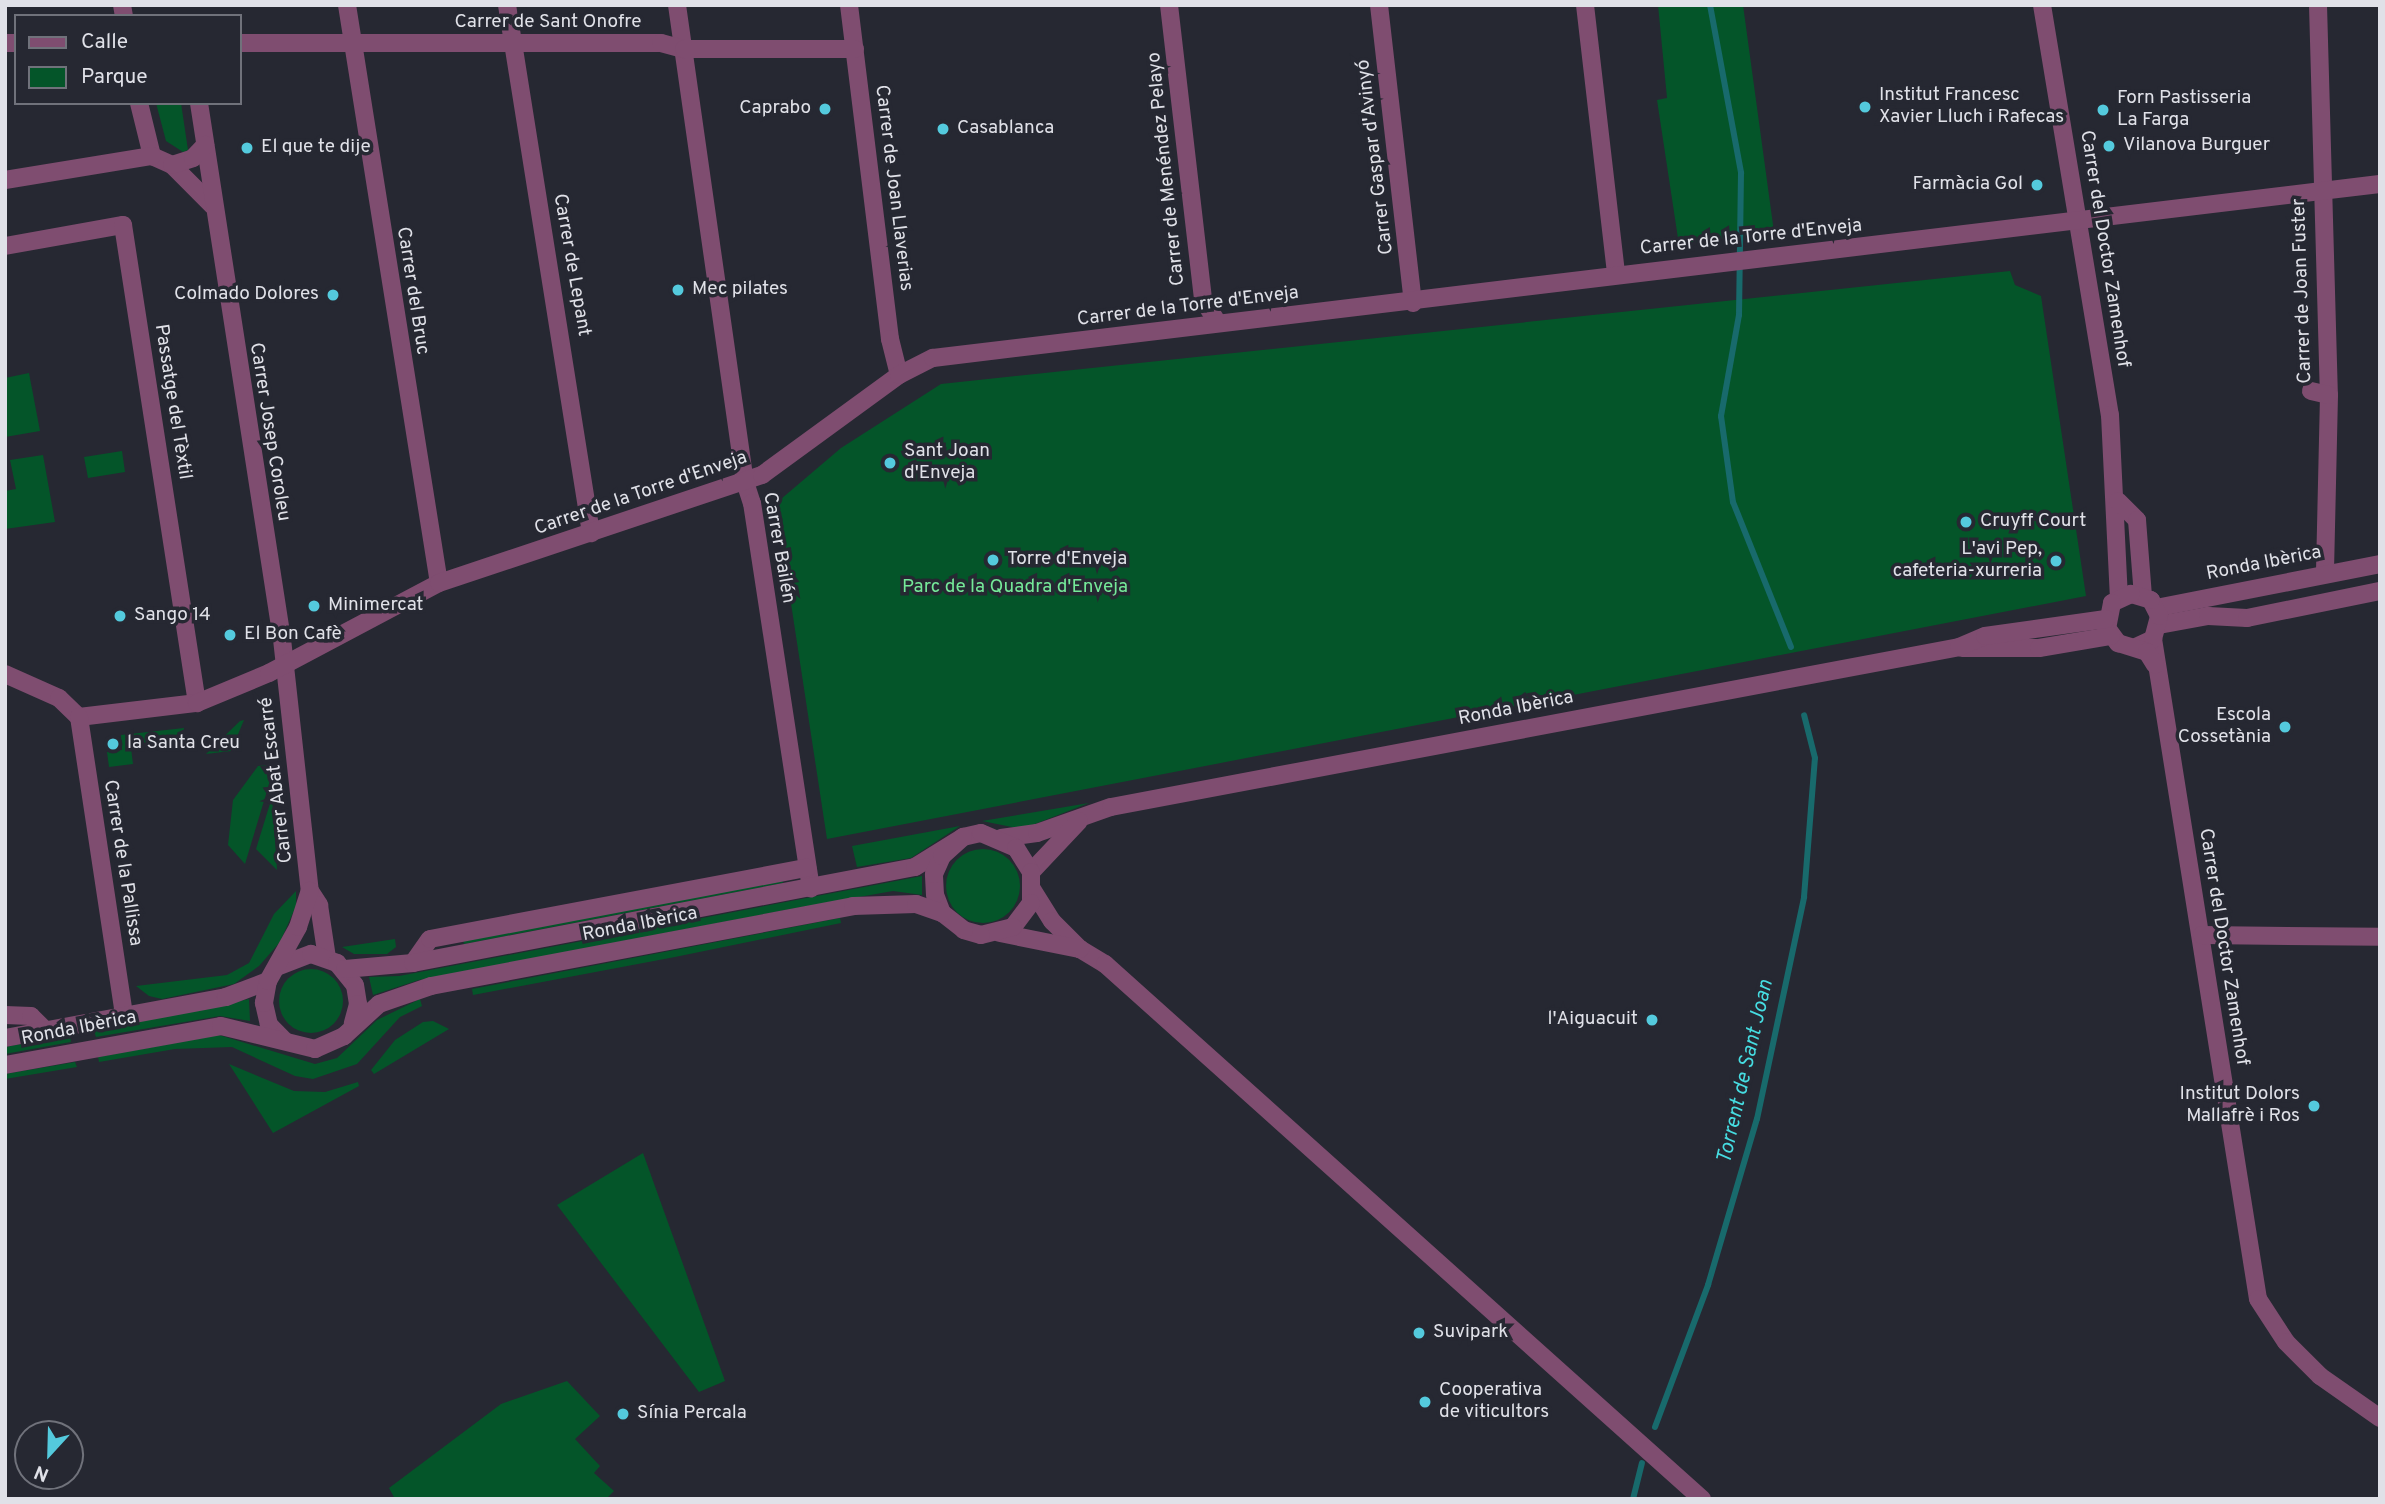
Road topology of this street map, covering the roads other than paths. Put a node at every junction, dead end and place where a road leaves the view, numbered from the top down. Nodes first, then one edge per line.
1 (347, 5) edge
2 (507, 5) edge
3 (677, 5) edge
4 (849, 5) edge
5 (1169, 5) edge
6 (1379, 5) edge
7 (1585, 5) edge
8 (2042, 5) edge
9 (2318, 5) edge
10 (242, 43) edge
11 (353, 44) junction
12 (513, 44) junction
13 (684, 49) junction
14 (855, 49) junction
15 (139, 105) edge
16 (199, 105) edge
17 (205, 145) junction
18 (152, 156) junction
19 (172, 165) junction
20 (5, 180) edge
21 (2380, 184) edge
22 (2319, 190) junction
23 (212, 205) junction
24 (2079, 220) junction
25 (5, 246) edge
26 (1616, 273) junction
27 (1413, 303) junction
28 (1218, 323) junction
29 (899, 375) junction
30 (745, 482) junction
31 (2118, 501) junction
32 (591, 533) junction
33 (2380, 564) edge
34 (2325, 574) junction
35 (439, 583) junction
36 (2380, 591) edge
37 (2119, 598) junction
38 (2153, 617) junction
39 (2109, 627) junction
40 (2136, 647) junction
41 (284, 665) junction
42 (2155, 665) junction
43 (5, 674) edge
44 (197, 703) junction
45 (79, 717) junction
46 (1083, 817) junction
47 (963, 837) junction
48 (1001, 838) junction
49 (807, 868) junction
50 (1032, 880) junction
51 (811, 889) junction
52 (310, 891) junction
53 (942, 913) junction
54 (1000, 933) junction
55 (2202, 935) junction
56 (2380, 937) edge
57 (1080, 949) junction
58 (327, 958) junction
59 (413, 963) junction
60 (279, 966) junction
61 (345, 969) junction
62 (268, 981) junction
63 (5, 1015) edge
64 (124, 1016) junction
65 (353, 1023) junction
66 (45, 1030) junction
67 (5, 1038) edge
68 (285, 1041) junction
69 (5, 1065) edge
70 (2380, 1418) edge
71 (1702, 1499) edge

1 - 11 street, Carrer del Bruc
2 - 12 street, Carrer de Lepant
3 - 13 street, Carrer Bailén
4 - 14 street, Carrer de Joan Llaverias
5 - 28 street, Carrer de Menéndez Pelayo
6 - 27 street, Carrer Gaspar d'Avinyó
7 - 26 street
8 - 24 street, Carrer del Doctor Zamenhof
9 - 22 street, Carrer de Joan Fuster
10 - 11 street, Carrer de Sant Onofre
11 - 12 street, Carrer de Sant Onofre
11 - 35 street, Carrer del Bruc
12 - 13 street, Carrer de Sant Onofre
12 - 32 street, Carrer de Lepant
13 - 14 street, Carrer de Sant Onofre
13 - 30 street, Carrer Bailén
14 - 29 street, Carrer de Joan Llaverias
15 - 18 street
16 - 17 street, Carrer Josep Coroleu
17 - 19 street
17 - 23 street, Carrer Josep Coroleu
18 - 19 street
18 - 20 street
19 - 23 street
21 - 22 street, Carrer de la Torre d'Enveja
22 - 24 street, Carrer de la Torre d'Enveja
22 - 34 street, Carrer de Joan Fuster
23 - 41 street, Carrer Josep Coroleu
24 - 26 street, Carrer de la Torre d'Enveja
24 - 31 street, Carrer del Doctor Zamenhof
25 - 44 street, Passatge del Tèxtil
26 - 27 street, Carrer de la Torre d'Enveja
27 - 28 street, Carrer de la Torre d'Enveja
28 - 29 street, Carrer de la Torre d'Enveja
29 - 30 street, Carrer de la Torre d'Enveja
30 - 32 street, Carrer de la Torre d'Enveja
30 - 49 street, Carrer Bailén
31 - 37 street, Carrer del Doctor Zamenhof
31 - 38 street, Carrer del Doctor Zamenhof
32 - 35 street, Carrer de la Torre d'Enveja
33 - 34 street, Ronda Ibèrica
34 - 38 street, Ronda Ibèrica
35 - 41 street, Carrer de la Torre d'Enveja
36 - 38 street
37 - 38 street
37 - 39 street
38 - 40 street
38 - 42 street, Carrer del Doctor Zamenhof
39 - 40 street
39 - 46 street, Ronda Ibèrica
40 - 42 street
41 - 44 street, Carrer de la Torre d'Enveja
41 - 52 street, Carrer Abat Escarré
42 - 55 street, Carrer del Doctor Zamenhof
43 - 45 street
44 - 45 street, Carrer de la Torre d'Enveja
45 - 64 street, Carrer de la Pallissa
46 - 48 street, Ronda Ibèrica
46 - 50 street, Ronda Ibèrica
47 - 48 street, Ronda Ibèrica
47 - 51 street, Ronda Ibèrica
47 - 53 street
48 - 50 street
49 - 51 street, Carrer Bailén
49 - 59 street, Ronda Ibèrica
50 - 54 street, Ronda Ibèrica
50 - 57 street
51 - 59 street, Ronda Ibèrica
52 - 58 street
52 - 60 street
53 - 54 street, Ronda Ibèrica
53 - 65 street, Ronda Ibèrica
54 - 57 street
55 - 56 street
55 - 70 street, Carrer del Doctor Zamenhof
57 - 71 street
58 - 60 street
58 - 61 street
59 - 61 street, Ronda Ibèrica
60 - 62 street
61 - 65 street
62 - 64 street, Ronda Ibèrica
62 - 68 street
63 - 66 street, Ronda Ibèrica
64 - 66 street, Ronda Ibèrica
65 - 68 street, Ronda Ibèrica
66 - 67 street, Ronda Ibèrica
68 - 69 street, Ronda Ibèrica

